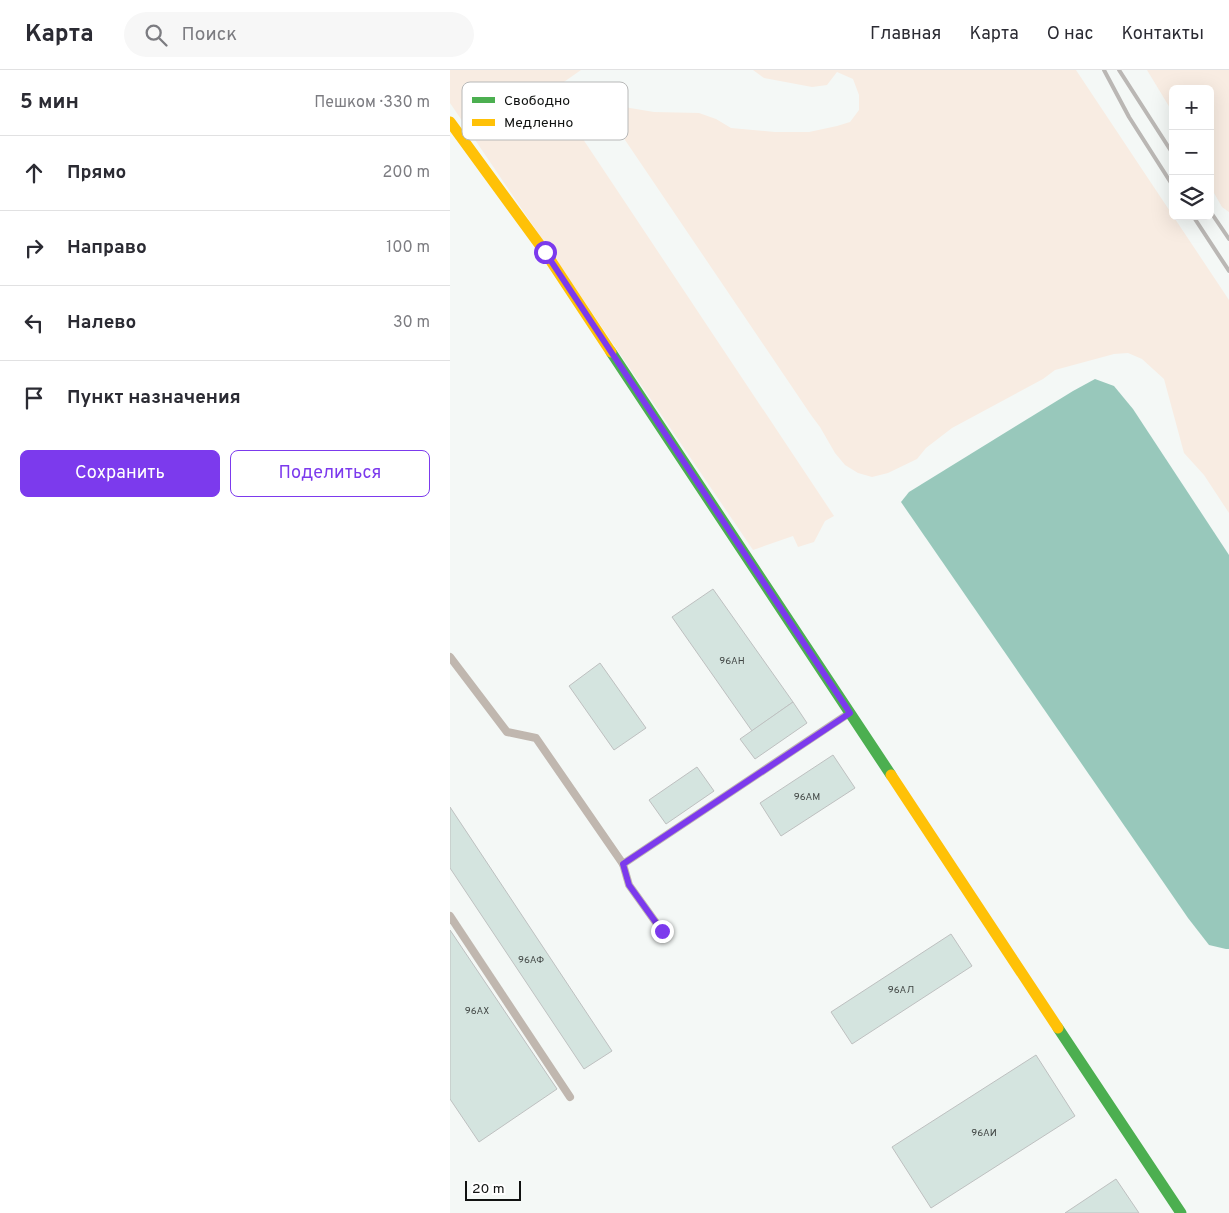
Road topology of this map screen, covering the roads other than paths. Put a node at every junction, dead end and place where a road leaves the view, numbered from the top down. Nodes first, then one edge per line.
1 (450, 122) edge
2 (462, 138) edge
3 (463, 140) edge
4 (450, 657) edge
5 (850, 713) junction
6 (623, 864) junction
7 (450, 916) edge
8 (662, 931) dead end
9 (570, 1097) dead end
10 (1181, 1213) edge

1 - 2 street
3 - 5 street
4 - 6 lane
5 - 6 lane
5 - 10 street
6 - 8 lane
7 - 9 lane

